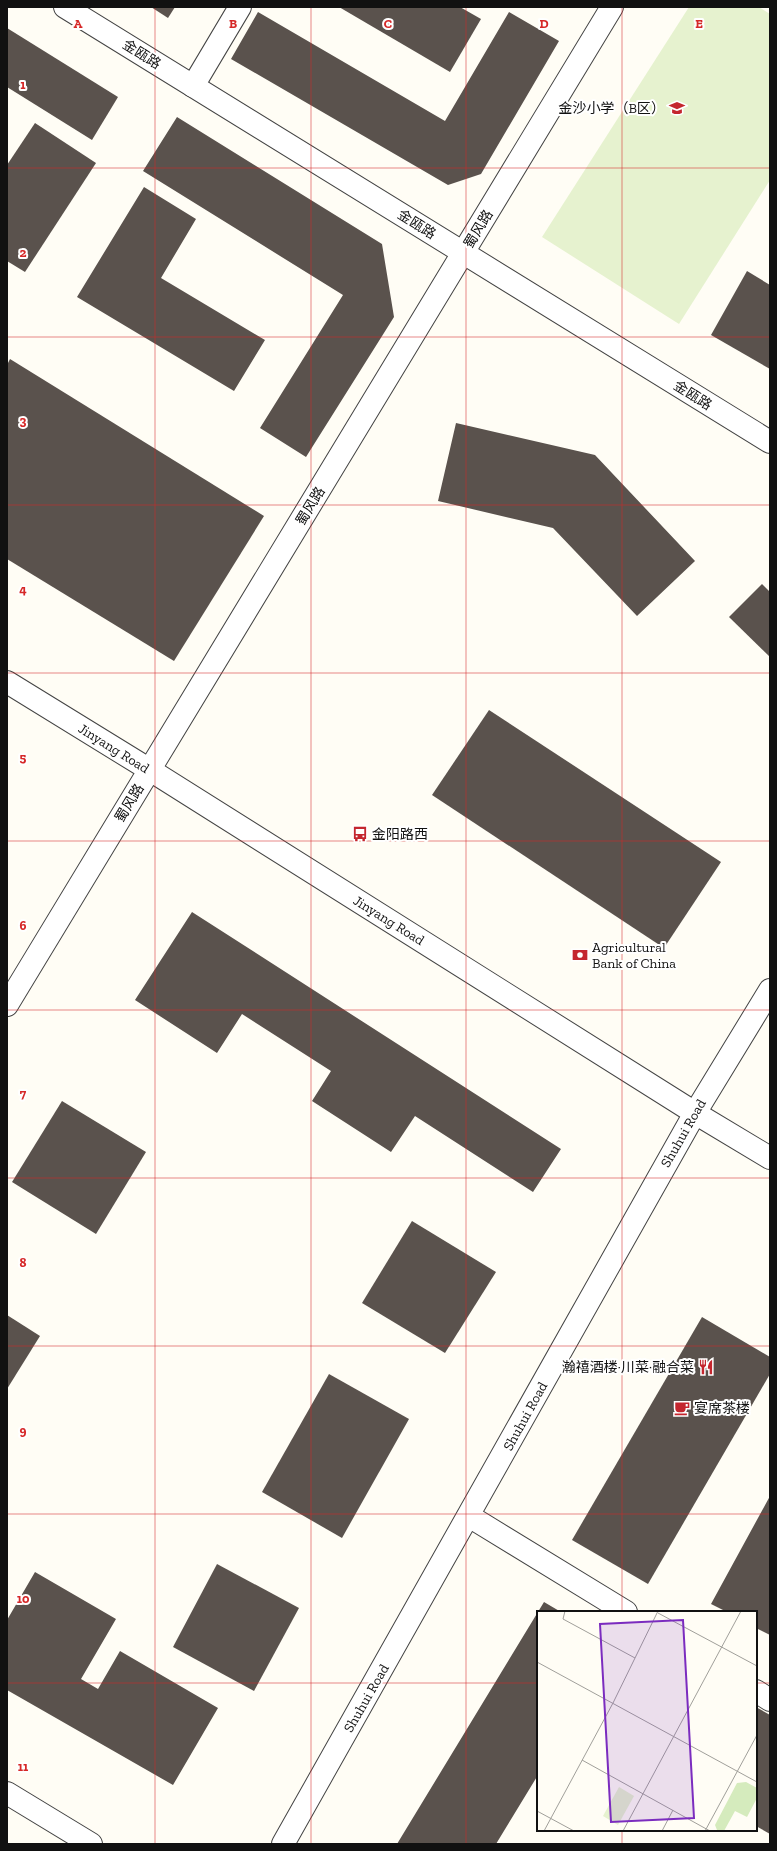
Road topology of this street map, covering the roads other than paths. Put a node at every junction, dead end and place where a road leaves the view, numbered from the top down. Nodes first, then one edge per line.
1 (64, 7) edge
2 (240, 7) edge
3 (612, 7) edge
4 (193, 86) junction
5 (463, 253) junction
6 (770, 442) edge
7 (7, 682) edge
8 (150, 770) junction
9 (770, 990) edge
10 (7, 1005) edge
11 (695, 1113) junction
12 (770, 1158) edge
13 (469, 1516) junction
14 (624, 1611) edge
15 (757, 1692) edge
16 (770, 1700) edge
17 (7, 1793) edge
18 (91, 1844) edge
19 (283, 1844) edge

1 - 4 street, 金瓯路
2 - 4 street
3 - 5 street, 蜀风路
4 - 5 street, 金瓯路
5 - 6 street, 金瓯路
5 - 8 street, 蜀风路
7 - 8 street, Jinyang Road
8 - 10 street, 蜀风路
8 - 11 street, Jinyang Road
9 - 11 street, Shuhui Road
11 - 12 street, Jinyang Road
11 - 13 street, Shuhui Road
13 - 14 street
13 - 19 street, Shuhui Road
15 - 16 street
17 - 18 street

